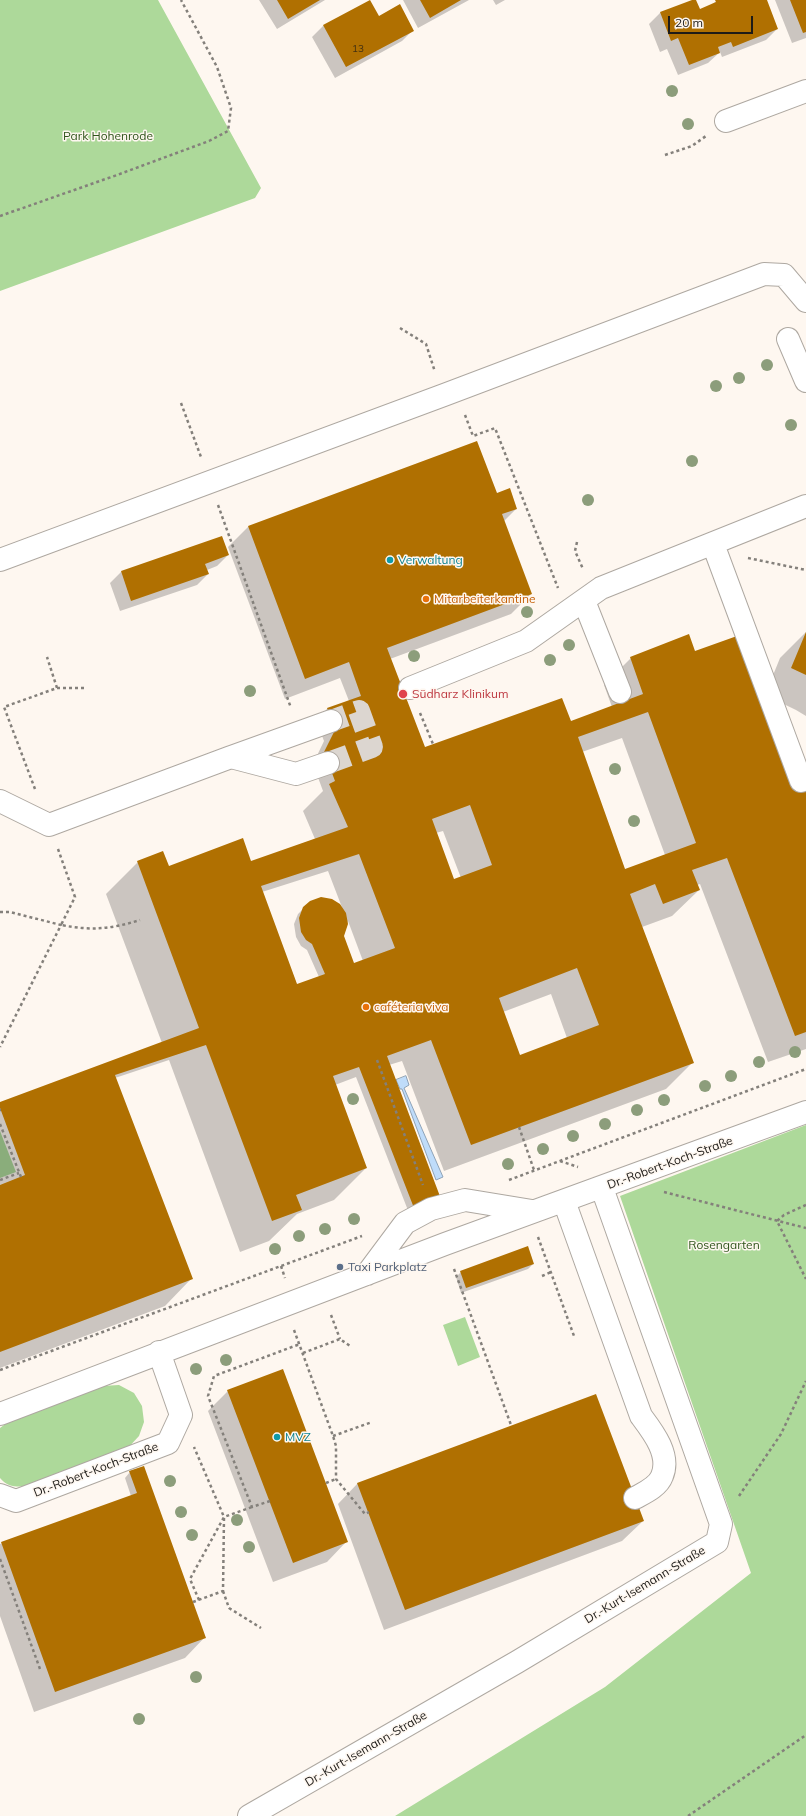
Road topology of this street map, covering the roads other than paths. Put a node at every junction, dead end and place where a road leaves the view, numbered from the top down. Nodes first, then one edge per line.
1 (806, 91) edge
2 (726, 121) road end
3 (806, 301) edge
4 (788, 340) dead end
5 (806, 380) edge
6 (806, 506) edge
7 (713, 544) junction
8 (0, 560) edge
9 (576, 607) junction
10 (410, 688) road end
11 (620, 692) dead end
12 (331, 721) tunnel mouth
13 (231, 757) junction
14 (328, 763) tunnel mouth
15 (801, 781) dead end
16 (0, 801) edge
17 (806, 1112) edge
18 (611, 1184) junction
19 (545, 1208) junction
20 (367, 1274) junction
21 (159, 1352) junction
22 (0, 1414) edge
23 (633, 1492) dead end
24 (0, 1496) edge
25 (249, 1816) edge

1 - 2 street
3 - 8 street
4 - 5 street
6 - 7 street
7 - 9 street
7 - 15 street
9 - 10 street
9 - 11 street
12 - 13 street
13 - 14 street
13 - 16 street
17 - 18 street, Dr.-Robert-Koch-Straße
18 - 19 street, Dr.-Robert-Koch-Straße
18 - 25 street, Dr.-Kurt-Isemann-Straße
19 - 20 street, Dr.-Robert-Koch-Straße
19 - 20 street, Dr.-Robert-Koch-Straße
19 - 23 street
20 - 21 street, Dr.-Robert-Koch-Straße
21 - 22 street, Dr.-Robert-Koch-Straße
21 - 24 street, Dr.-Robert-Koch-Straße

